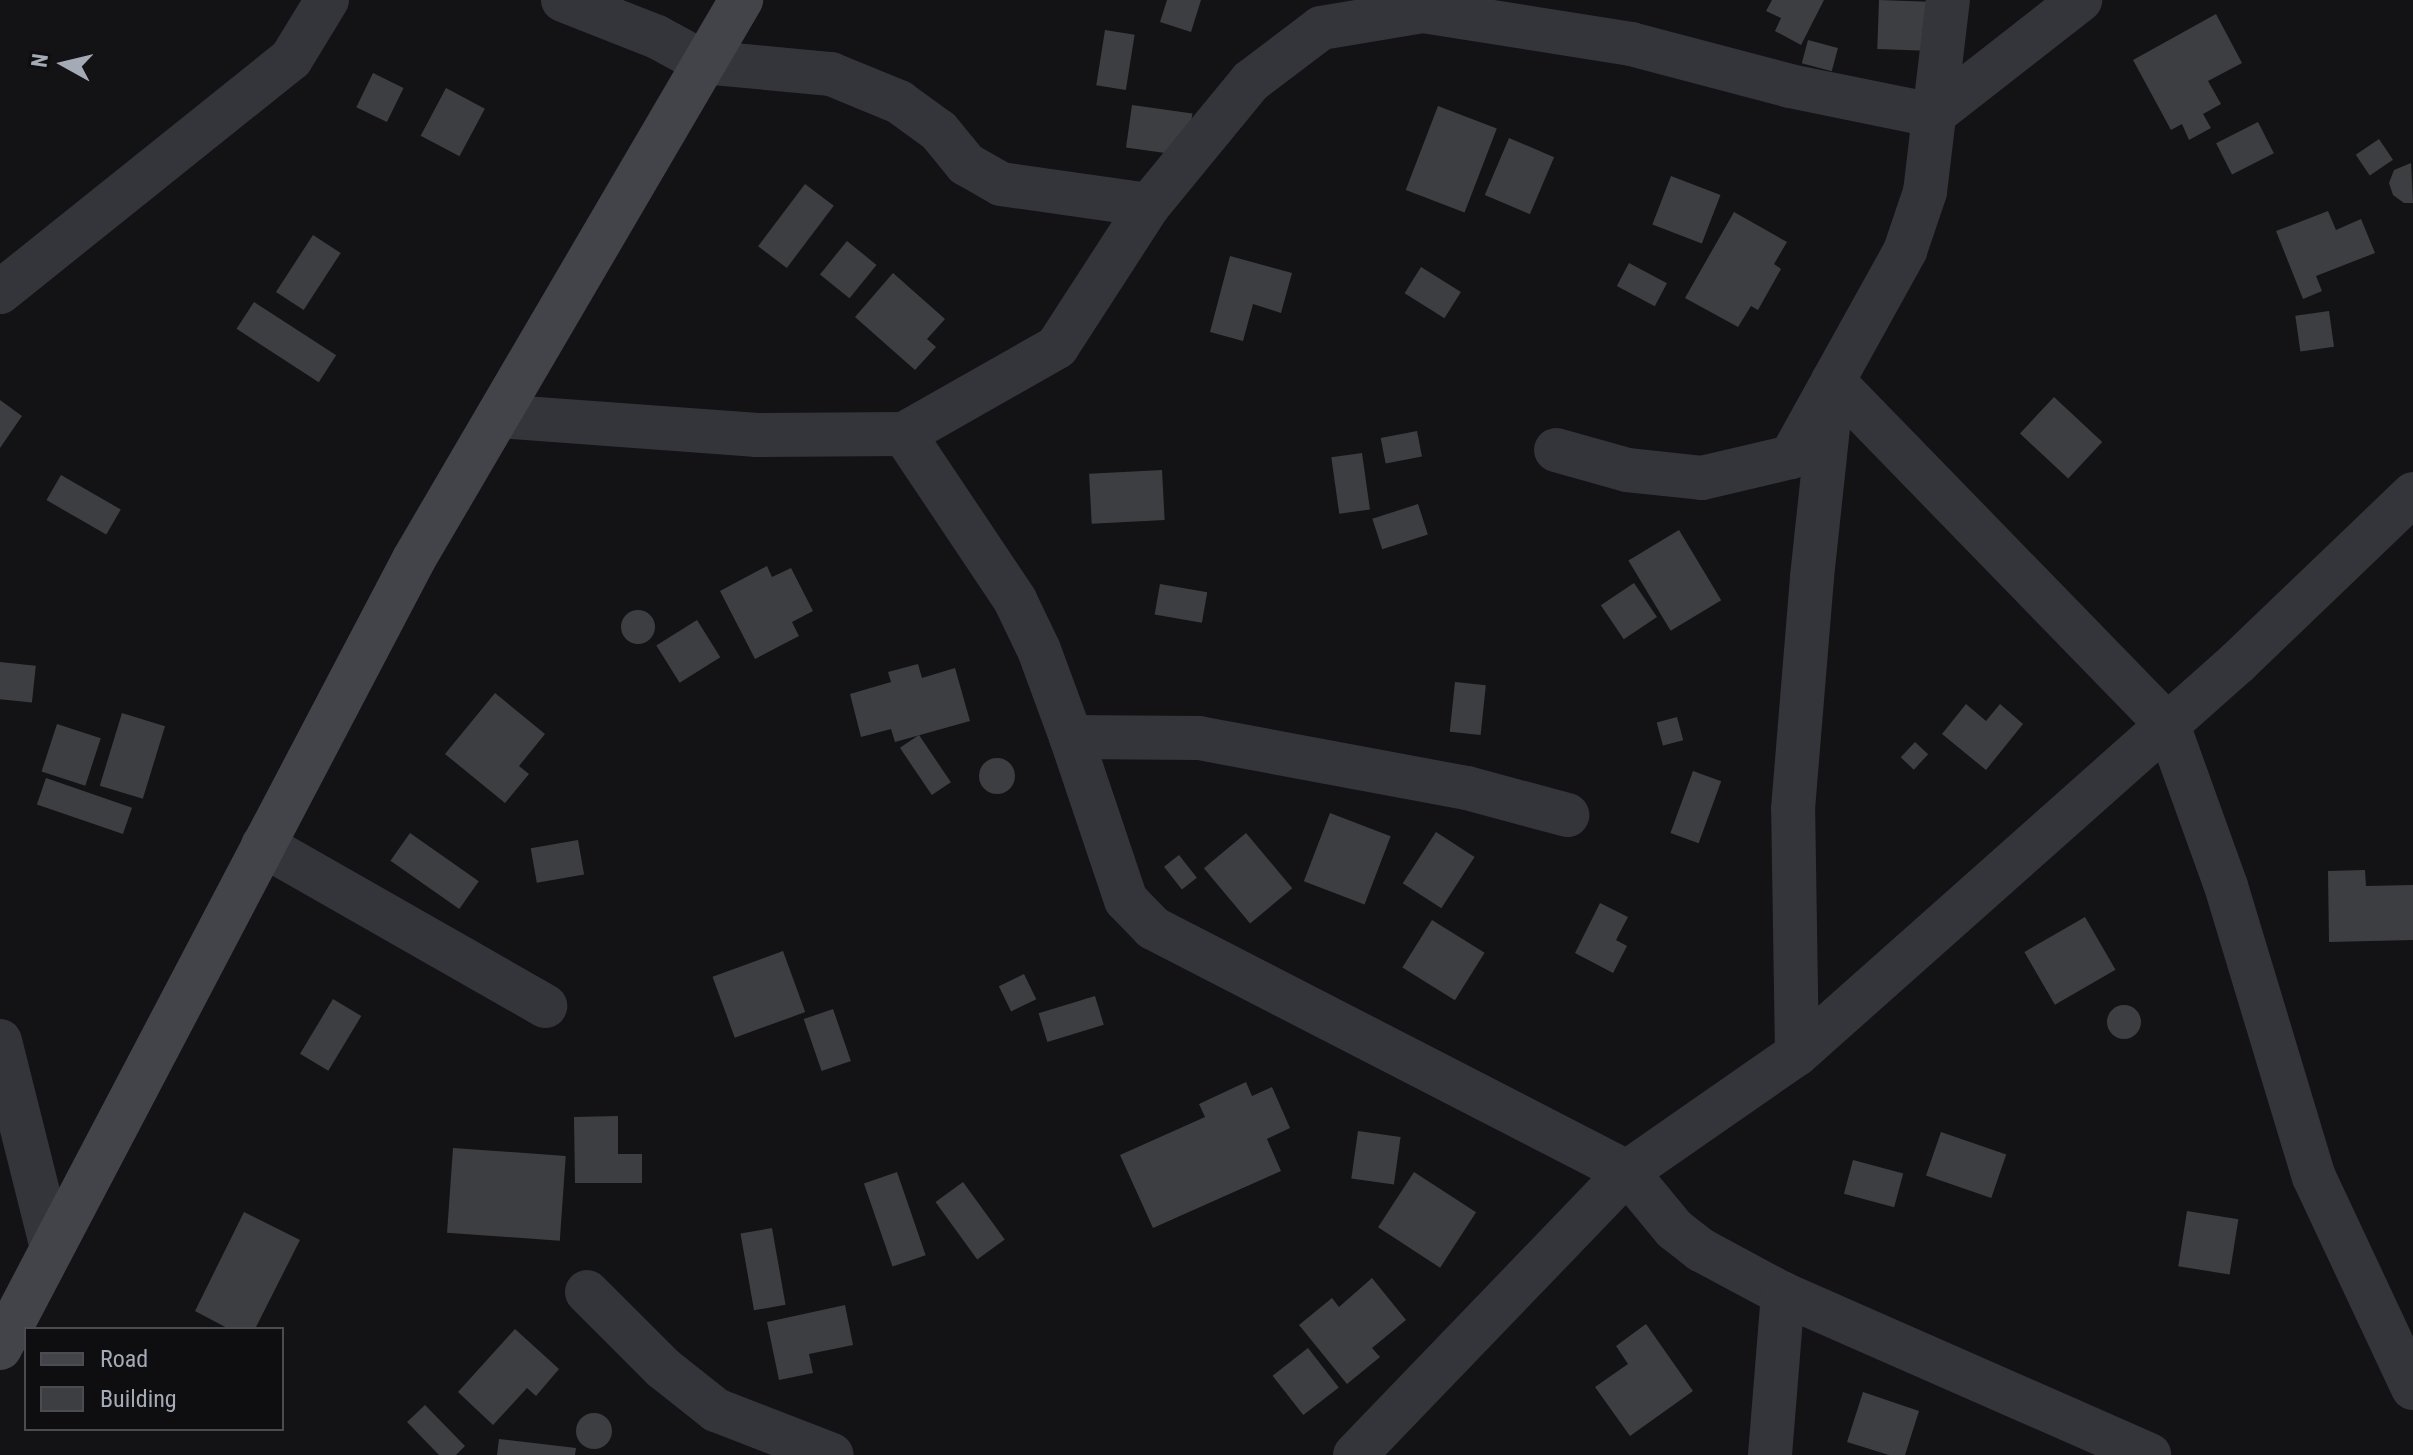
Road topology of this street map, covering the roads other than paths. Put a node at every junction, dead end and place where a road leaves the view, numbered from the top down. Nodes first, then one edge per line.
1 (327, 0) edge
2 (563, 0) edge
3 (741, 0) edge
4 (1948, 0) edge
5 (2080, 0) edge
6 (703, 62) junction
7 (1933, 115) junction
8 (1149, 205) junction
9 (0, 292) edge
10 (1833, 381) junction
11 (498, 416) junction
12 (904, 434) junction
13 (1556, 450) dead end
14 (2413, 494) edge
15 (2168, 725) junction
16 (1071, 737) junction
17 (1567, 815) dead end
18 (263, 845) junction
19 (545, 1006) dead end
20 (0, 1041) edge
21 (1797, 1054) junction
22 (1627, 1172) junction
23 (52, 1248) junction
24 (587, 1292) dead end
25 (1783, 1294) junction
26 (0, 1348) edge
27 (2413, 1388) edge
28 (832, 1455) edge
29 (1355, 1455) edge
30 (1770, 1455) edge
31 (2149, 1455) edge

1 - 9 street
2 - 6 street
3 - 6 main road
4 - 7 street
5 - 7 street
6 - 8 street
6 - 11 main road
7 - 8 street
7 - 10 street
8 - 12 street
10 - 13 street
10 - 15 street
10 - 21 street
11 - 12 street
11 - 18 main road
12 - 16 street
14 - 15 street
15 - 21 street
15 - 27 street
16 - 17 street
16 - 22 street
18 - 19 street
18 - 23 main road
20 - 23 street
21 - 22 street
22 - 25 street
22 - 29 street
23 - 26 main road
24 - 28 street
25 - 30 street
25 - 31 street

